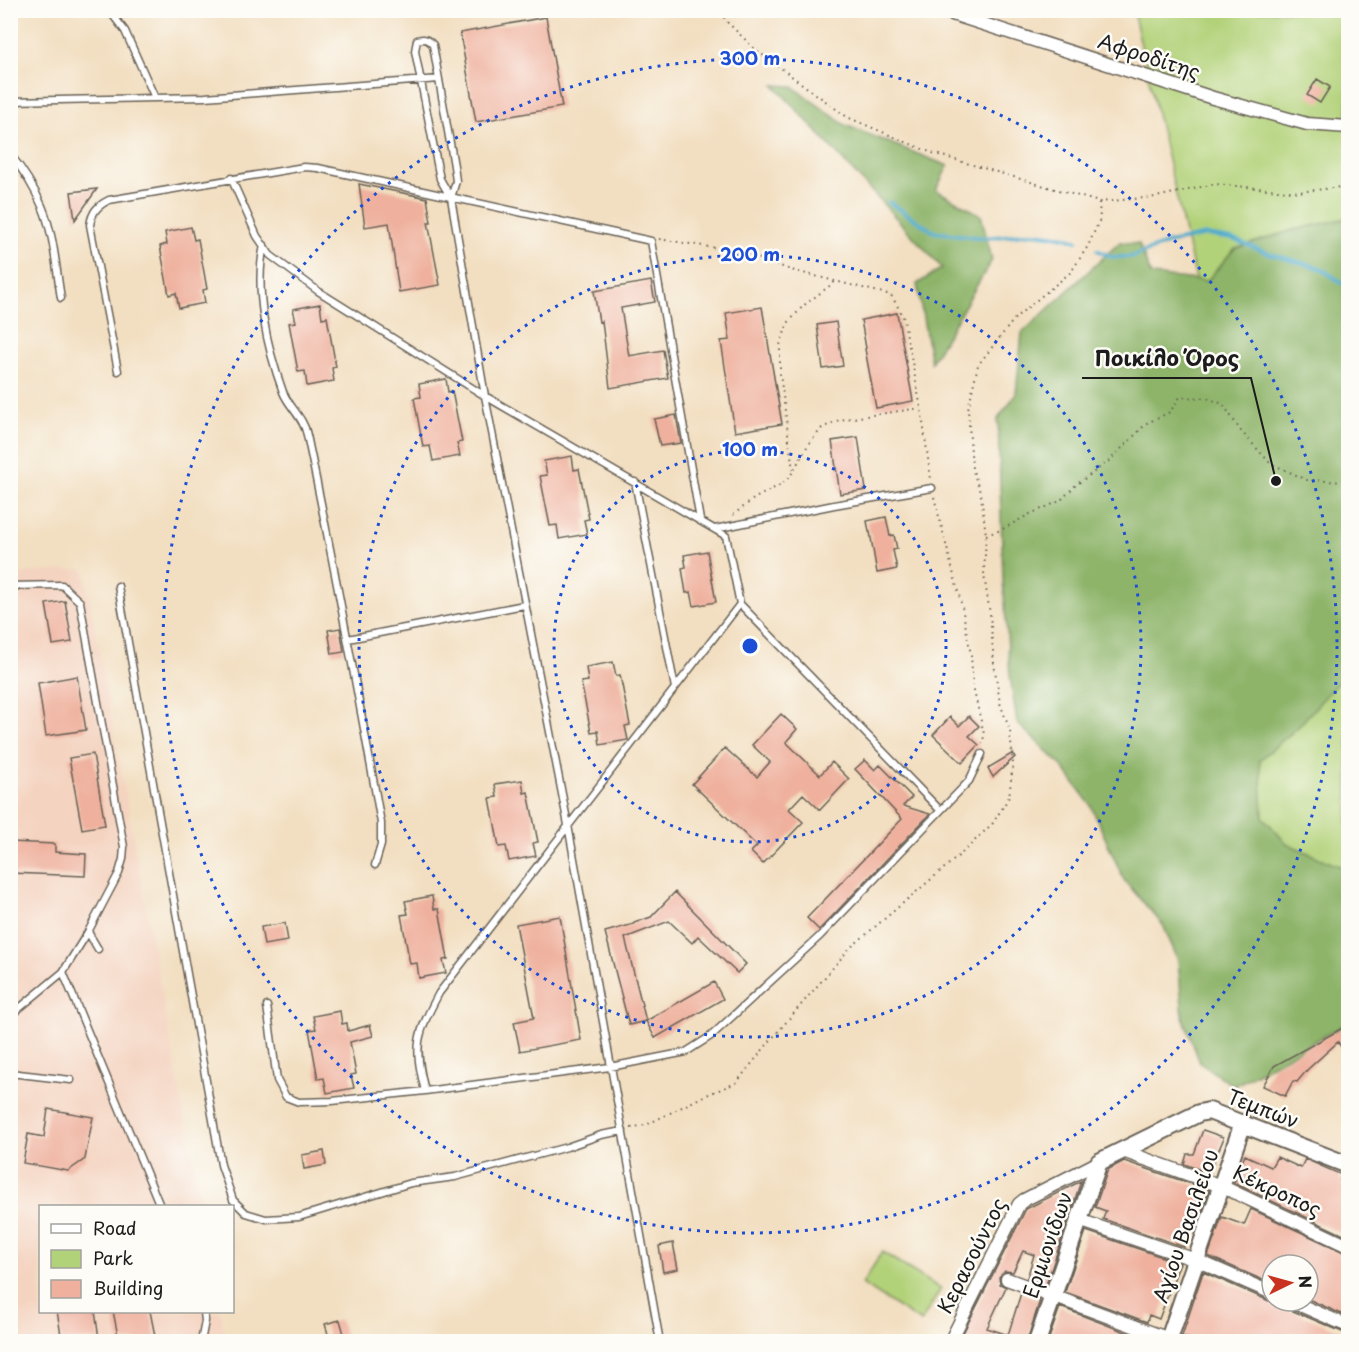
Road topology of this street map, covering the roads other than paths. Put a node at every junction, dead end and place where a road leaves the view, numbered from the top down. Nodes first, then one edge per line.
1 (109, 10) edge
2 (940, 10) edge
3 (439, 79) junction
4 (421, 80) junction
5 (154, 98) junction
6 (10, 101) edge
7 (1348, 127) edge
8 (10, 154) edge
9 (231, 178) junction
10 (451, 198) junction
11 (264, 245) junction
12 (61, 298) dead end
13 (118, 371) dead end
14 (485, 396) junction
15 (635, 482) junction
16 (932, 488) road end
17 (700, 520) junction
18 (715, 529) junction
19 (10, 586) edge
20 (118, 586) dead end
21 (740, 604) junction
22 (524, 605) junction
23 (348, 639) junction
24 (675, 688) junction
25 (982, 754) road end
26 (940, 810) junction
27 (568, 825) junction
28 (375, 865) dead end
29 (88, 932) junction
30 (98, 949) dead end
31 (63, 972) junction
32 (267, 1006) dead end
33 (10, 1016) edge
34 (610, 1067) junction
35 (10, 1073) edge
36 (71, 1080) dead end
37 (425, 1091) junction
38 (1243, 1123) junction
39 (623, 1131) junction
40 (1120, 1150) junction
41 (1099, 1162) junction
42 (1348, 1165) edge
43 (1221, 1186) junction
44 (160, 1205) edge
45 (1079, 1220) junction
46 (1348, 1246) edge
47 (1196, 1260) junction
48 (1007, 1280) dead end
49 (1260, 1288) edge
50 (1053, 1295) junction
51 (204, 1313) edge
52 (1318, 1313) edge
53 (1348, 1326) edge
54 (1172, 1340) edge
55 (201, 1341) edge
56 (660, 1341) edge
57 (950, 1341) edge
58 (1037, 1341) edge

1 - 5 lane
2 - 7 street, Αφροδίτης
3 - 4 lane
3 - 4 lane
3 - 10 lane
4 - 5 lane
4 - 10 lane
5 - 6 lane
8 - 12 lane
9 - 10 lane
9 - 11 lane
9 - 13 lane
10 - 14 lane
10 - 17 lane
11 - 14 lane
11 - 23 lane
14 - 15 lane
14 - 22 lane
15 - 17 lane
15 - 24 lane
16 - 18 lane
17 - 18 lane
18 - 21 lane
19 - 29 lane
20 - 39 lane
21 - 24 lane
21 - 26 lane
22 - 23 lane
22 - 27 lane
23 - 28 lane
24 - 27 lane
25 - 26 lane
26 - 34 lane
27 - 34 lane
27 - 37 lane
29 - 30 lane
29 - 31 lane
31 - 33 lane
31 - 44 lane
32 - 37 lane
34 - 37 lane
34 - 39 lane
35 - 36 lane
38 - 40 street, Τεμπών
38 - 42 street, Τεμπών
38 - 43 street, Αγίου Βασιλείου
39 - 56 lane
40 - 41 street, Τεμπών
40 - 43 street, Κέκροπος
41 - 45 street, Ερμιονίδων
41 - 57 street, Κερασούντος
43 - 46 street, Κέκροπος
43 - 47 street, Αγίου Βασιλείου
45 - 47 street
45 - 50 street, Ερμιονίδων
47 - 49 street
47 - 54 street, Αγίου Βασιλείου
48 - 50 street
50 - 54 street
50 - 58 street, Ερμιονίδων
51 - 55 lane
52 - 53 street

